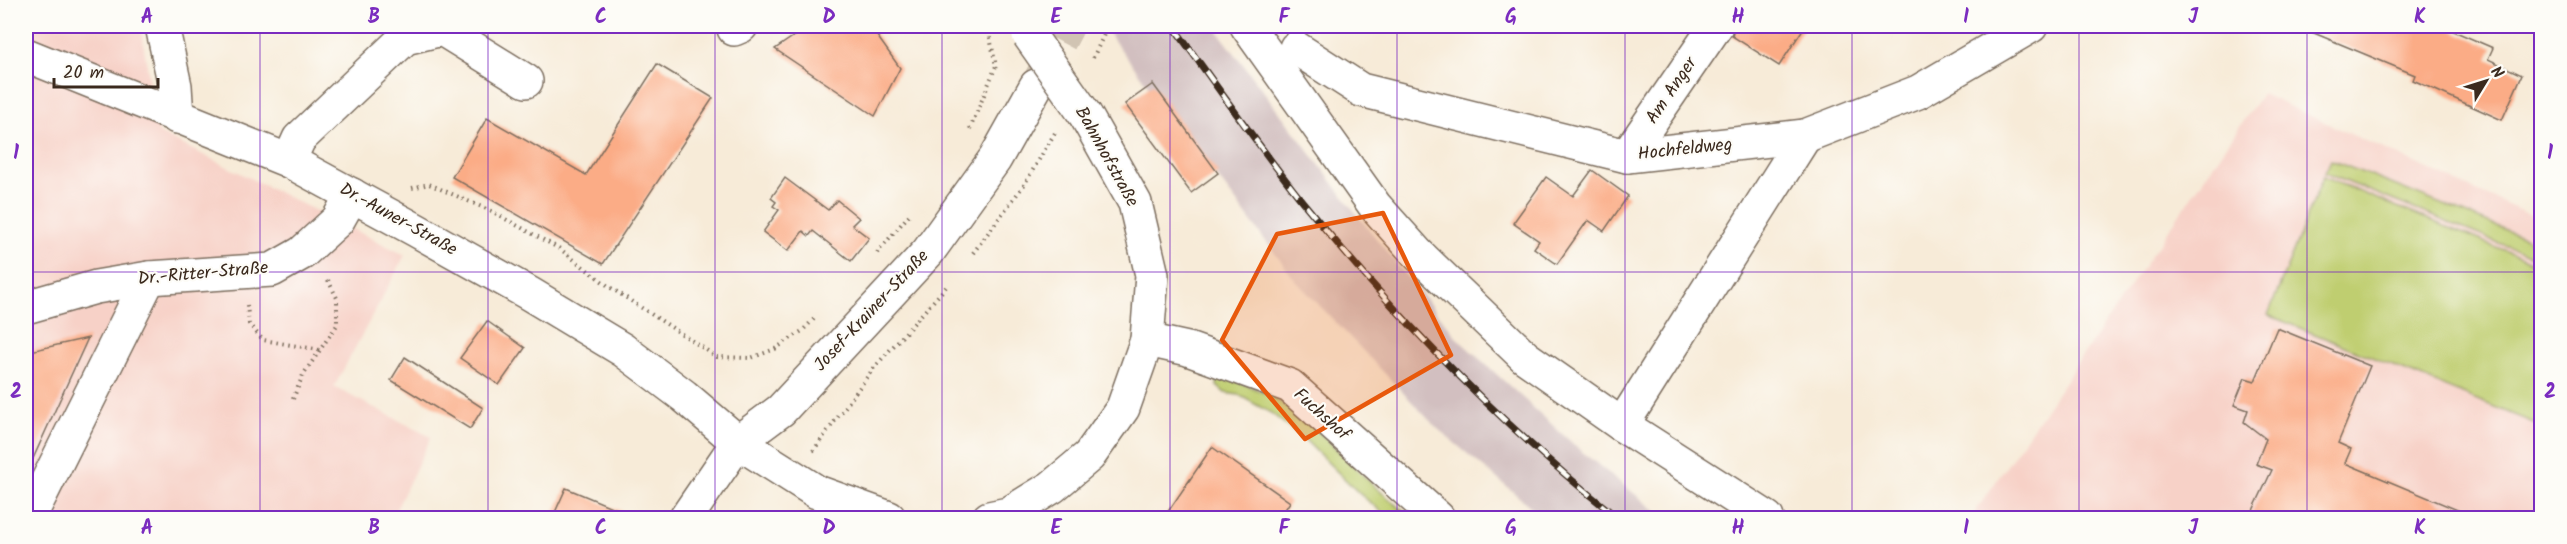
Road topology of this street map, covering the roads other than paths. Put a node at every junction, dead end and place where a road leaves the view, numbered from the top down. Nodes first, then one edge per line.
1 (162, 26) edge
2 (1246, 26) edge
3 (2031, 26) edge
4 (1712, 27) edge
5 (1026, 30) edge
6 (1995, 39) edge
7 (1296, 48) dead end
8 (26, 54) edge
9 (526, 81) dead end
10 (1036, 86) tunnel mouth
11 (177, 117) junction
12 (1805, 136) junction
13 (1627, 156) junction
14 (289, 161) junction
15 (352, 195) junction
16 (149, 278) junction
17 (26, 307) edge
18 (1147, 340) junction
19 (1622, 425) junction
20 (738, 442) junction
21 (29, 519) edge
22 (686, 519) edge
23 (889, 519) edge
24 (989, 519) edge
25 (1438, 519) edge
26 (1767, 519) edge

1 - 11 street
2 - 19 street
3 - 6 street, Hochfeldweg
4 - 13 street, Am Anger
5 - 18 street, Bahnhofstraße, bridge
6 - 12 street, Hochfeldweg
7 - 13 street, Hochfeldweg
8 - 11 street, Dr.-Auner-Straße
9 - 14 street
10 - 20 street, Josef-Krainer-Straße
11 - 14 street, Dr.-Auner-Straße
12 - 13 street, Hochfeldweg
12 - 19 street
14 - 15 street, Dr.-Auner-Straße
15 - 16 street, Dr.-Ritter-Straße
15 - 20 street, Dr.-Auner-Straße
16 - 17 street, Dr.-Ritter-Straße
16 - 21 street
18 - 24 street, Bahnhofstraße
18 - 25 street, Fuchshof
19 - 26 street
20 - 22 street, Josef-Krainer-Straße
20 - 23 street

